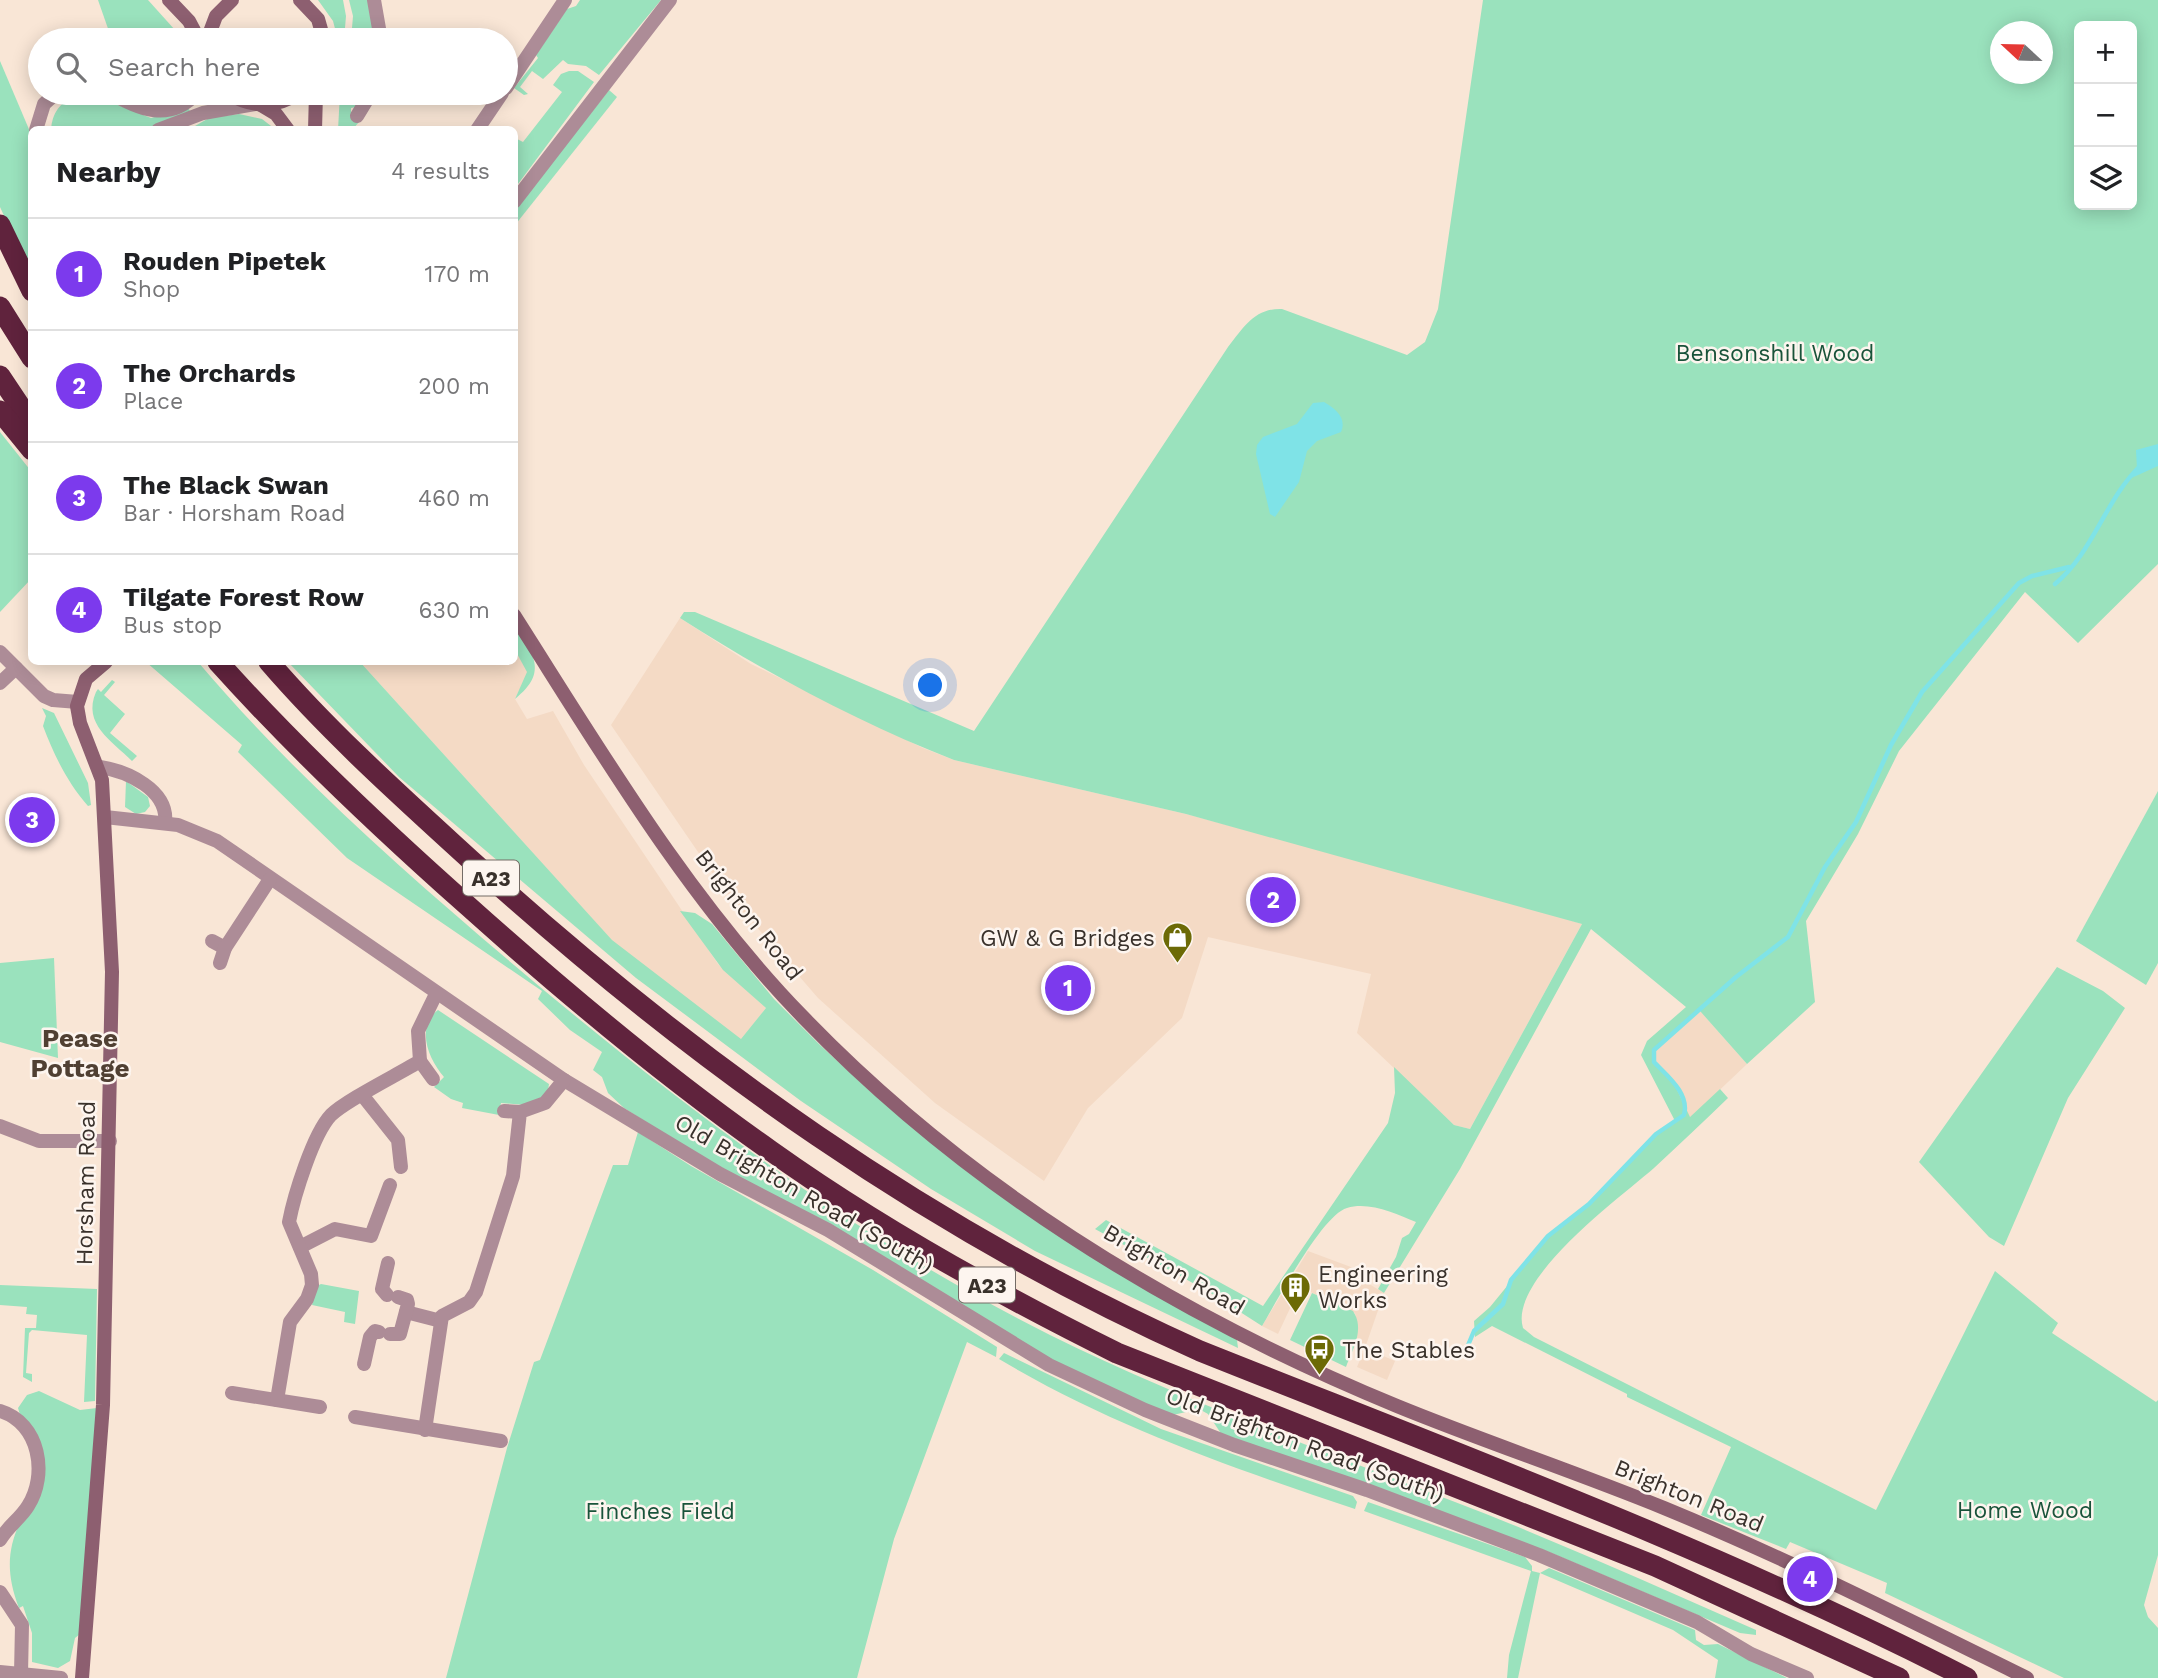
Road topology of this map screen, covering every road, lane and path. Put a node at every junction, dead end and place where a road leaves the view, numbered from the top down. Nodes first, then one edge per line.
1 (169, 0) edge
2 (232, 0) edge
3 (300, 0) edge
4 (374, 0) edge
5 (565, 0) edge
6 (670, 0) edge
7 (193, 28) edge
8 (211, 28) edge
9 (321, 28) edge
10 (378, 28) edge
11 (518, 68) edge
12 (44, 105) edge
13 (133, 105) edge
14 (179, 105) edge
15 (258, 105) joint
16 (316, 105) edge
17 (364, 105) edge
18 (493, 105) edge
19 (357, 116) dead end
20 (37, 126) edge
21 (169, 126) edge
22 (285, 126) edge
23 (315, 126) edge
24 (480, 126) edge
25 (518, 197) edge
26 (0, 225) edge
27 (28, 283) edge
28 (0, 307) edge
29 (28, 352) edge
30 (0, 376) edge
31 (0, 411) edge
32 (28, 418) edge
33 (28, 445) edge
34 (518, 621) edge
35 (0, 652) edge
36 (102, 665) edge
37 (221, 665) edge
38 (272, 665) edge
39 (16, 668) junction
40 (0, 683) edge
41 (78, 702) junction
42 (100, 767) junction
43 (105, 817) junction
44 (165, 823) junction
45 (270, 879) junction
46 (212, 941) dead end
47 (225, 948) junction
48 (220, 963) dead end
49 (436, 993) junction
50 (420, 1061) junction
51 (433, 1079) dead end
52 (564, 1080) junction
53 (363, 1096) junction
54 (505, 1111) dead end
55 (520, 1112) junction
56 (0, 1126) edge
57 (110, 1141) junction
58 (401, 1167) dead end
59 (390, 1185) dead end
60 (300, 1247) junction
61 (388, 1263) dead end
62 (401, 1306) junction
63 (441, 1321) junction
64 (364, 1364) dead end
65 (232, 1393) dead end
66 (277, 1400) junction
67 (320, 1407) dead end
68 (0, 1411) edge
69 (355, 1417) dead end
70 (425, 1430) junction
71 (501, 1441) dead end
72 (2, 1533) edge
73 (1, 1594) edge
74 (0, 1672) edge
75 (20, 1674) junction
76 (61, 1678) edge
77 (82, 1678) edge
78 (1807, 1678) edge
79 (1899, 1678) edge
80 (1967, 1678) edge
81 (2027, 1678) edge

1 - 7 street
2 - 8 street
3 - 9 street
4 - 10 street
5 - 11 street
6 - 25 street
12 - 20 street
13 - 14 street
15 - 21 street
15 - 22 street
16 - 23 street
17 - 19 street
18 - 24 street
26 - 27 highway
28 - 29 highway
30 - 32 highway
31 - 33 highway
34 - 81 street, Brighton Road
35 - 39 street
36 - 41 street
37 - 79 highway, A23
38 - 80 highway, A23
39 - 40 street
39 - 41 street
41 - 42 street, Horsham Road
42 - 43 street, Horsham Road
42 - 44 street
43 - 44 street, Old Brighton Road (South)
43 - 57 street, Horsham Road
44 - 45 street, Old Brighton Road (South)
45 - 47 street
45 - 49 street, Old Brighton Road (South)
46 - 47 street
47 - 48 street
49 - 50 street
49 - 52 street, Old Brighton Road (South)
50 - 51 street
50 - 53 street
52 - 55 street
52 - 78 street, Old Brighton Road (South)
53 - 58 street
53 - 60 street
54 - 55 street
55 - 63 street
56 - 57 street
57 - 77 street, Horsham Road
59 - 60 street
60 - 66 street
61 - 62 street
62 - 63 street
62 - 64 street
63 - 70 street
65 - 66 street
66 - 67 street
68 - 72 street
69 - 70 street
70 - 71 street
73 - 75 street
74 - 75 street
75 - 76 street

